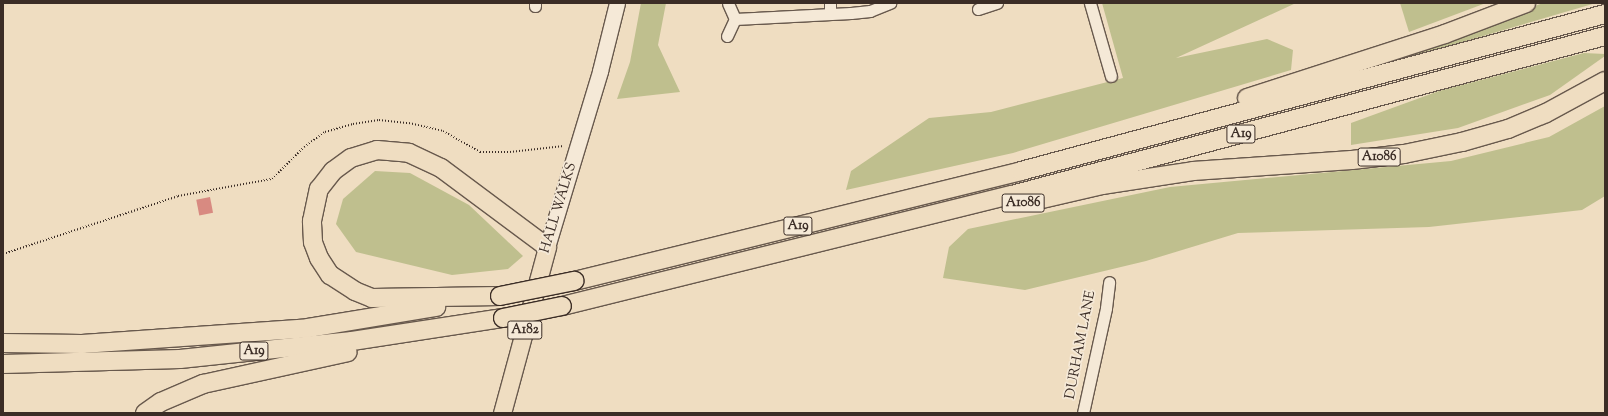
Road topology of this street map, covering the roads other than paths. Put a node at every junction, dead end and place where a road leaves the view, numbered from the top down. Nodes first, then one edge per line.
1 (617, 3) edge
2 (728, 3) edge
3 (830, 3) edge
4 (890, 3) edge
5 (997, 3) edge
6 (1090, 3) edge
7 (1526, 3) edge
8 (978, 9) dead end
9 (830, 14) junction
10 (1605, 14) edge
11 (735, 19) junction
12 (727, 36) dead end
13 (1605, 36) edge
14 (1111, 76) dead end
15 (1605, 81) edge
16 (1022, 171) junction
17 (905, 222) junction
18 (547, 246) junction
19 (1109, 282) dead end
20 (500, 296) junction
21 (503, 318) junction
22 (3, 344) edge
23 (3, 364) edge
24 (145, 413) edge
25 (502, 413) edge
26 (1083, 413) edge

1 - 18 main road, HALL WALKS
2 - 11 street
3 - 9 street
4 - 9 street
5 - 8 street
6 - 14 street
7 - 16 highway, A1086
9 - 11 street
10 - 16 highway, A19
11 - 12 street
13 - 17 highway, A19
15 - 17 highway, A1086
16 - 20 highway, A19, bridge
17 - 21 highway, A19, bridge
18 - 20 highway
18 - 25 main road, HALL WALKS / A182
19 - 26 street, DURHAM LANE
20 - 22 highway, A19
21 - 23 highway, A19
21 - 24 highway

